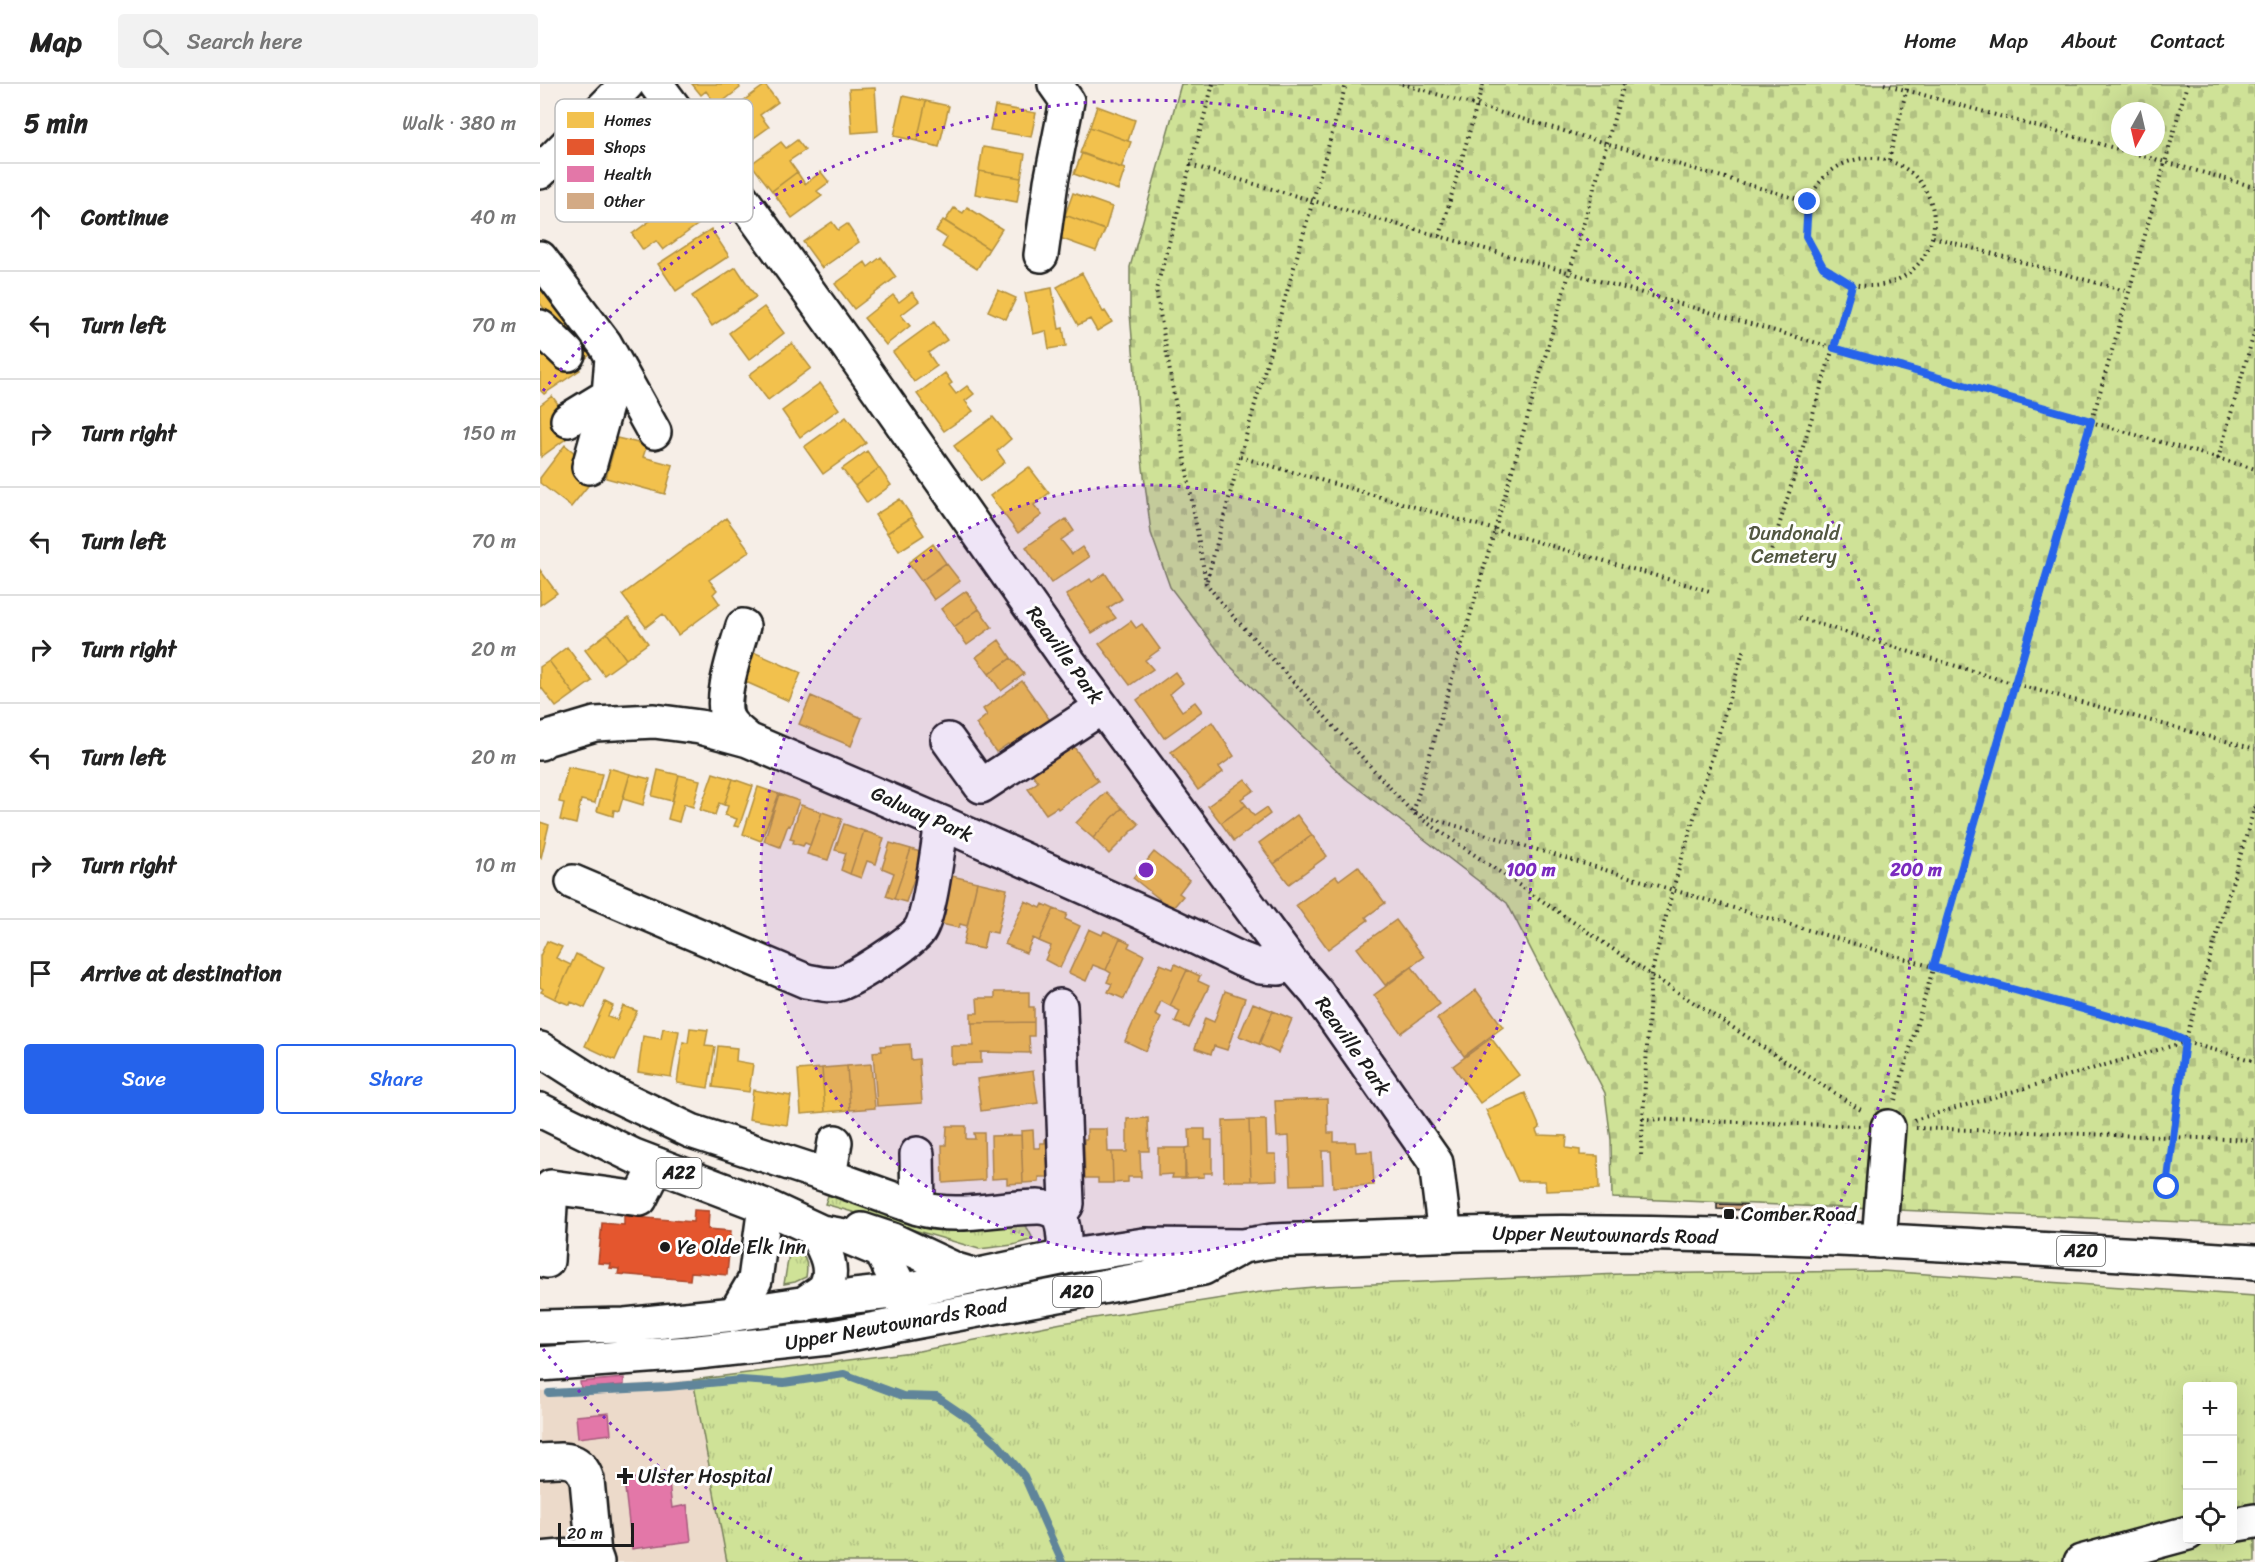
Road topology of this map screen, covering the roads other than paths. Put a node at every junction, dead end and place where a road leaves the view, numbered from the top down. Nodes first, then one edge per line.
1 (627, 84) edge
2 (656, 84) edge
3 (1055, 84) edge
4 (612, 99) edge
5 (667, 99) edge
6 (555, 157) edge
7 (540, 172) edge
8 (753, 216) edge
9 (1041, 255) dead end
10 (540, 258) edge
11 (540, 327) edge
12 (568, 354) dead end
13 (612, 357) junction
14 (609, 395) junction
15 (568, 420) dead end
16 (654, 432) dead end
17 (589, 467) dead end
18 (743, 626) dead end
19 (1102, 707) junction
20 (747, 740) junction
21 (948, 740) dead end
22 (540, 743) edge
23 (942, 823) junction
24 (573, 882) dead end
25 (1292, 964) junction
26 (1060, 1006) dead end
27 (540, 1049) edge
28 (540, 1110) edge
29 (1888, 1127) road end
30 (835, 1142) dead end
31 (916, 1154) dead end
32 (657, 1165) junction
33 (829, 1176) junction
34 (765, 1206) junction
35 (918, 1208) junction
36 (1059, 1216) junction
37 (817, 1231) junction
38 (1445, 1235) junction
39 (1880, 1241) junction
40 (1243, 1246) junction
41 (1065, 1257) junction
42 (547, 1261) dead end
43 (2255, 1262) edge
44 (973, 1275) junction
45 (902, 1291) junction
46 (803, 1305) junction
47 (735, 1314) junction
48 (907, 1324) junction
49 (540, 1327) edge
50 (540, 1364) edge
51 (540, 1461) edge
52 (2255, 1521) edge
53 (2237, 1524) edge
54 (2183, 1534) edge
55 (596, 1558) edge
56 (540, 1559) edge
57 (2081, 1562) edge

1 - 4 main road
2 - 5 main road, Reaville Park
3 - 9 main road
6 - 7 main road
8 - 19 main road, Reaville Park
10 - 13 main road
11 - 12 main road
13 - 14 main road
13 - 16 main road
14 - 15 main road
14 - 17 main road
18 - 20 main road
19 - 21 main road
19 - 25 main road, Reaville Park
20 - 22 main road, Galway Park
20 - 23 main road, Galway Park
23 - 24 main road
23 - 25 main road, Galway Park
25 - 38 main road, Reaville Park
26 - 36 main road
27 - 33 main road
28 - 32 main road, A22
29 - 39 main road
30 - 33 main road
31 - 35 main road
32 - 34 main road, A22
32 - 42 main road
33 - 35 main road
34 - 37 main road, A22
34 - 47 main road
35 - 36 main road
36 - 41 main road
37 - 44 main road
37 - 45 main road, A22
37 - 46 main road
38 - 39 main road, Upper Newtownards Road / A20
38 - 40 main road, Upper Newtownards Road / A20
39 - 43 main road, Upper Newtownards Road / A20
40 - 41 main road, Upper Newtownards Road / A20
40 - 48 main road, Upper Newtownards Road / A20
41 - 44 main road, Upper Newtownards Road / A20
44 - 45 main road, Upper Newtownards Road / A20
45 - 46 main road, Upper Newtownards Road / A20
45 - 48 main road, A22
46 - 47 main road, Upper Newtownards Road / A20
47 - 49 main road, Upper Newtownards Road / A20
48 - 50 main road, Upper Newtownards Road / A20
51 - 55 main road
52 - 53 main road
54 - 57 main road
55 - 56 main road

